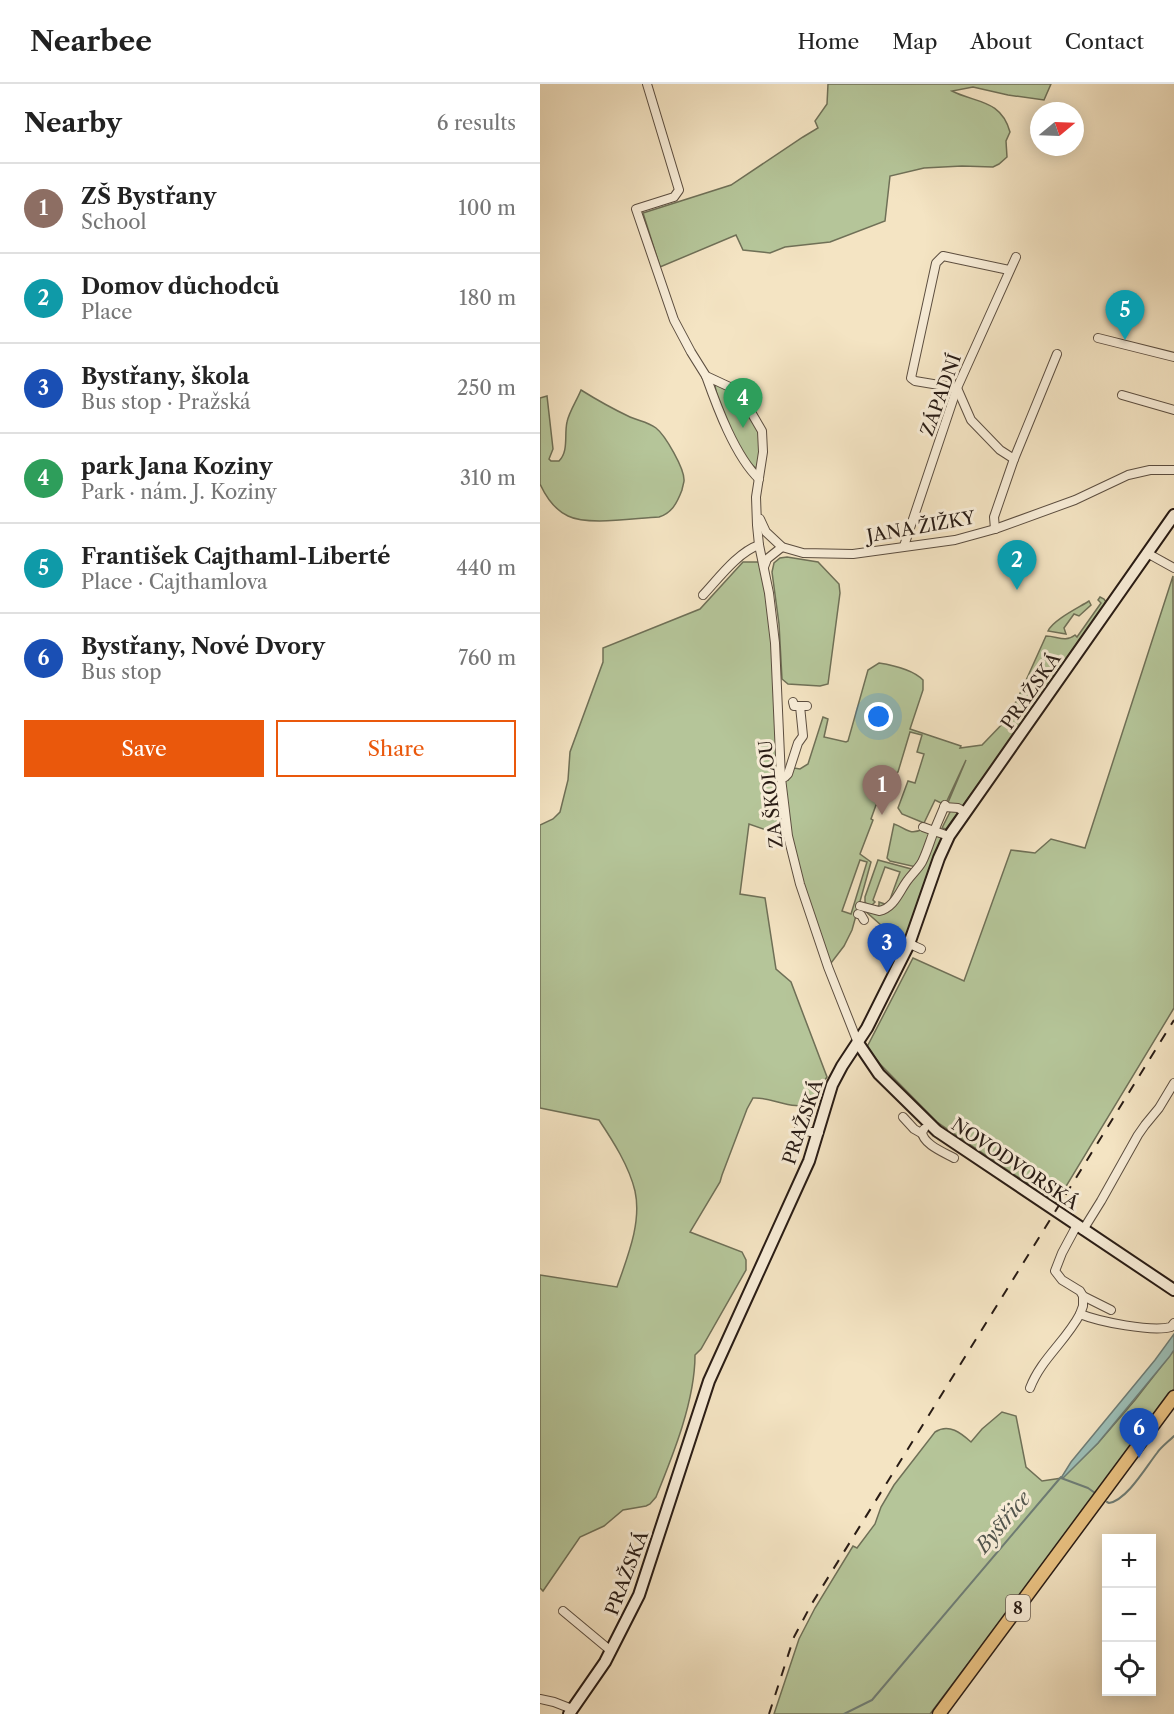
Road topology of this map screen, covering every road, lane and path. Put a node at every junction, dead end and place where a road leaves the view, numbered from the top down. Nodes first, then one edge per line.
1 (647, 84) edge
2 (1016, 257) dead end
3 (1009, 270) junction
4 (1098, 338) dead end
5 (1057, 354) dead end
6 (1174, 357) edge
7 (706, 376) junction
8 (957, 388) junction
9 (1122, 395) dead end
10 (1174, 410) edge
11 (1014, 459) junction
12 (1174, 470) edge
13 (759, 478) junction
14 (757, 508) junction
15 (1174, 515) edge
16 (995, 529) junction
17 (759, 545) junction
18 (904, 546) junction
19 (782, 547) junction
20 (1147, 553) junction
21 (764, 567) junction
22 (1174, 568) edge
23 (702, 595) dead end
24 (800, 705) dead end
25 (781, 778) junction
26 (964, 812) junction
27 (923, 827) dead end
28 (934, 831) junction
29 (949, 836) junction
30 (879, 902) dead end
31 (904, 948) junction
32 (921, 949) dead end
33 (858, 1043) junction
34 (1174, 1083) edge
35 (903, 1117) dead end
36 (926, 1127) junction
37 (799, 1129) dead end
38 (819, 1132) junction
39 (954, 1158) dead end
40 (1080, 1228) junction
41 (1174, 1290) edge
42 (1083, 1296) junction
43 (1111, 1310) dead end
44 (1080, 1314) junction
45 (1174, 1323) edge
46 (1030, 1388) dead end
47 (1174, 1397) edge
48 (1174, 1411) edge
49 (1132, 1455) junction
50 (563, 1611) dead end
51 (611, 1651) junction
52 (540, 1699) edge
53 (571, 1712) edge
54 (939, 1714) edge

1 - 7 street
2 - 3 street, ZÁPADNÍ
3 - 8 street, ZÁPADNÍ
3 - 8 street
4 - 6 street
5 - 11 street
7 - 13 street
7 - 13 street, ZA ŠKOLOU
8 - 11 street
8 - 18 street, ZÁPADNÍ
9 - 10 street
11 - 16 street
12 - 16 street, JANA ŽIŽKY
13 - 14 street, ZA ŠKOLOU
14 - 17 street, ZA ŠKOLOU
14 - 19 street
15 - 20 street, PRAŽSKÁ
16 - 18 street, JANA ŽIŽKY
17 - 21 street, ZA ŠKOLOU
17 - 23 street
18 - 19 street, JANA ŽIŽKY
19 - 21 street
20 - 22 street
20 - 26 street, PRAŽSKÁ
21 - 25 street, ZA ŠKOLOU
24 - 25 street
25 - 33 street, ZA ŠKOLOU
26 - 28 street
26 - 29 street, PRAŽSKÁ
27 - 28 street
28 - 29 street
28 - 30 street
29 - 31 street, PRAŽSKÁ
31 - 32 street
31 - 33 street, PRAŽSKÁ
33 - 36 street, NOVODVORSKÁ
33 - 38 street, PRAŽSKÁ
34 - 40 street
35 - 36 street
36 - 39 street
36 - 40 street, NOVODVORSKÁ
37 - 38 street
38 - 51 street, PRAŽSKÁ
40 - 41 street, NOVODVORSKÁ
40 - 42 street
42 - 43 street
42 - 44 street
44 - 45 street
44 - 46 street
47 - 49 main road, 8
48 - 49 main road, 8
49 - 54 main road, 8
50 - 51 street
51 - 53 street, PRAŽSKÁ
52 - 53 street

